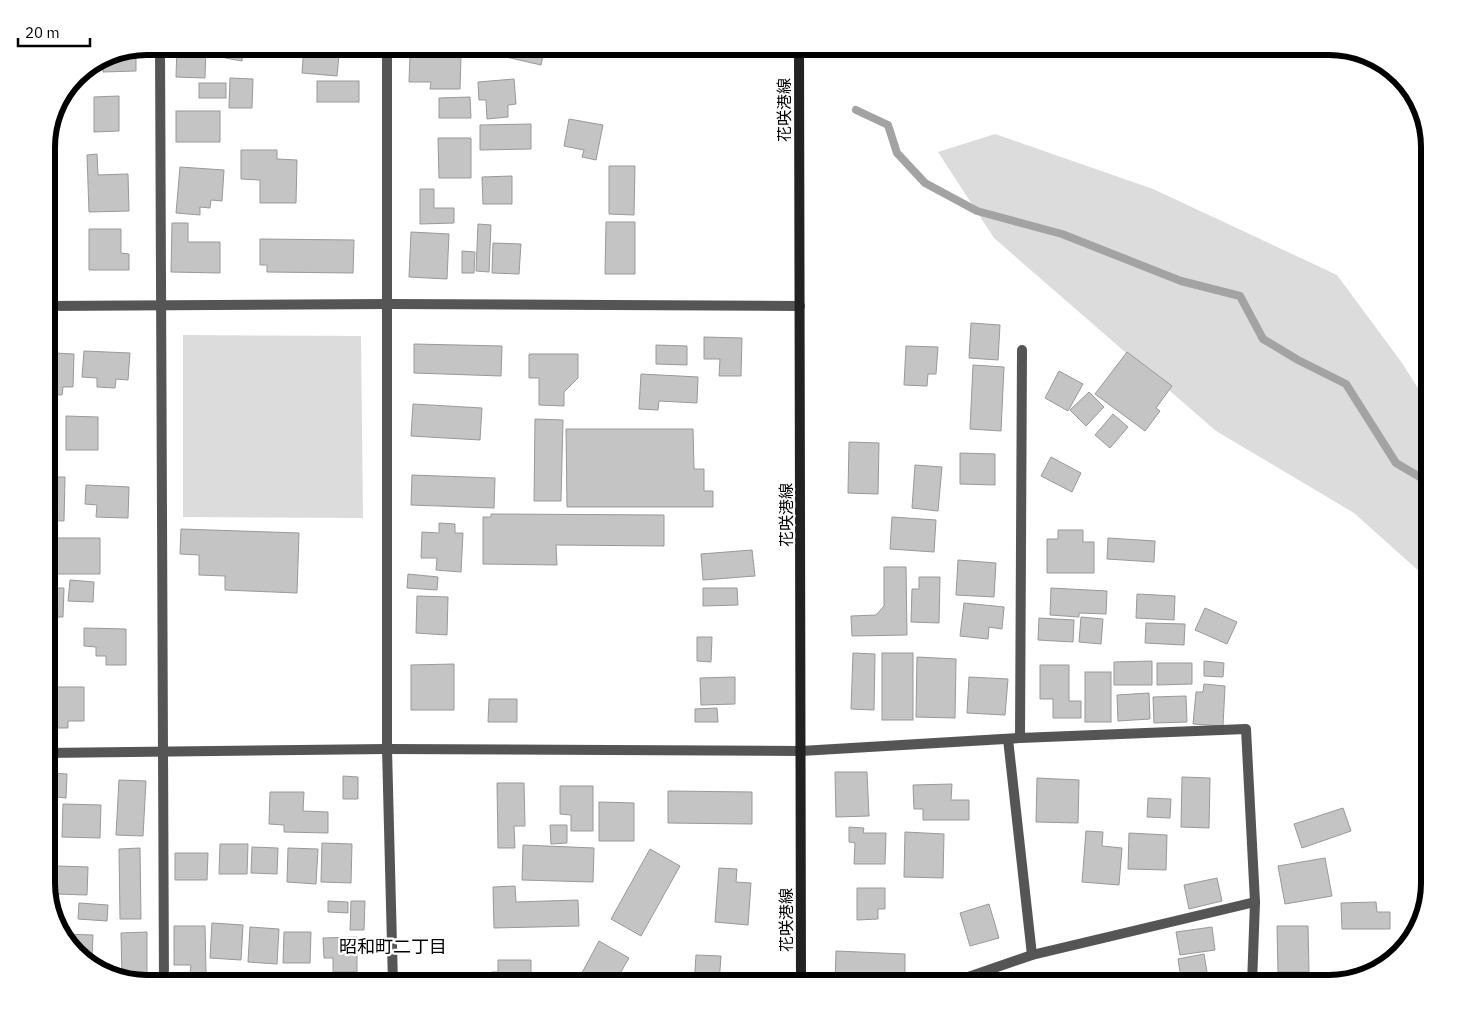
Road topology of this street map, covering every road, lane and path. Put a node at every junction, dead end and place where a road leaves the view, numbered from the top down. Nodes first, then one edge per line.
1 (160, 55) edge
2 (387, 55) edge
3 (799, 55) edge
4 (162, 304) junction
5 (388, 304) junction
6 (55, 306) edge
7 (800, 306) junction
8 (1022, 350) dead end
9 (1020, 738) junction
10 (1008, 739) junction
11 (387, 749) junction
12 (801, 751) junction
13 (164, 752) junction
14 (55, 753) edge
15 (1255, 902) junction
16 (1032, 955) junction
17 (164, 975) edge
18 (392, 975) edge
19 (801, 975) edge
20 (974, 975) edge
21 (1252, 975) edge

1 - 4 street
2 - 5 street
3 - 7 main road, 花咲港線
4 - 5 street
4 - 6 street
4 - 13 street
5 - 7 street
5 - 11 street
7 - 12 main road, 花咲港線
8 - 9 street
9 - 10 street
9 - 15 street
10 - 12 street
10 - 16 street
11 - 12 street
11 - 13 street
11 - 18 street
12 - 19 main road, 花咲港線
13 - 14 street
13 - 17 street
15 - 16 street
15 - 21 street
16 - 20 street

